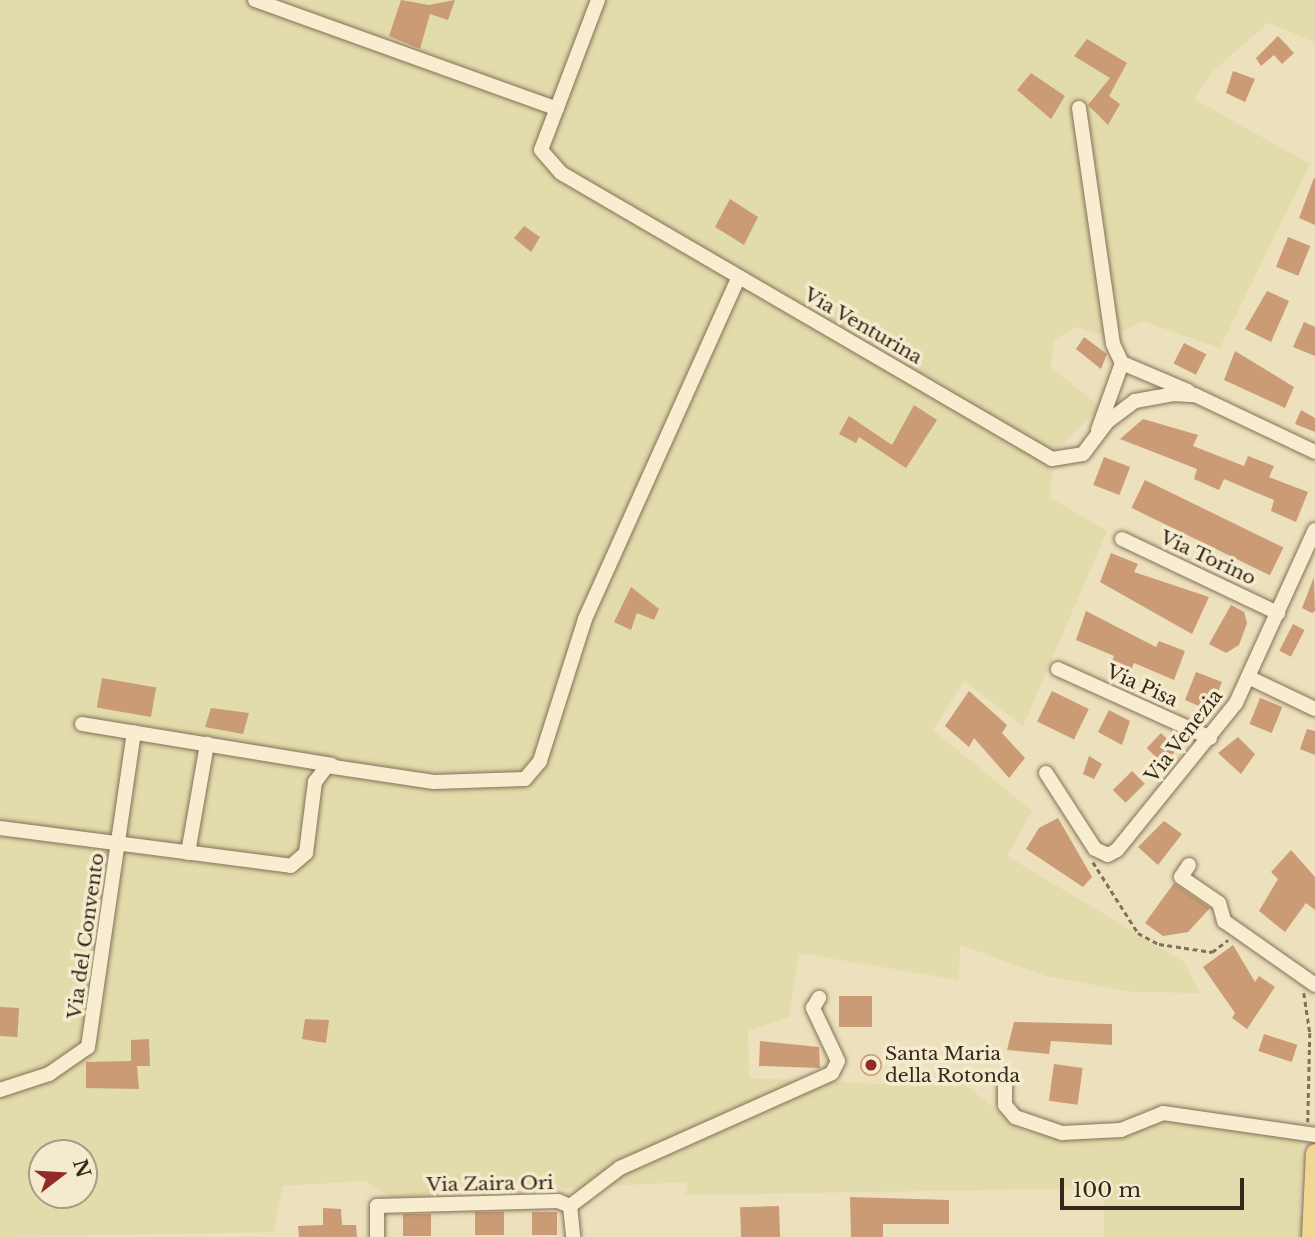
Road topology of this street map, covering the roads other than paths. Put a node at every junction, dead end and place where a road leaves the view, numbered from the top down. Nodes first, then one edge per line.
1 (255, 0) edge
2 (598, 0) edge
3 (1079, 108) dead end
4 (557, 109) junction
5 (739, 277) junction
6 (1122, 363) junction
7 (1195, 395) junction
8 (1097, 435) junction
9 (1315, 452) edge
10 (1315, 530) edge
11 (1122, 539) dead end
12 (1311, 548) edge
13 (1278, 613) junction
14 (1058, 669) dead end
15 (1248, 677) junction
16 (1315, 709) edge
17 (82, 724) dead end
18 (134, 732) junction
19 (1210, 738) junction
20 (207, 744) junction
21 (334, 765) junction
22 (1046, 773) dead end
23 (0, 828) edge
24 (119, 843) junction
25 (188, 853) junction
26 (1189, 866) dead end
27 (1309, 982) edge
28 (819, 998) dead end
29 (1004, 1084) dead end
30 (0, 1090) edge
31 (1311, 1134) edge
32 (1315, 1153) edge
33 (570, 1206) junction
34 (377, 1237) edge
35 (573, 1237) edge
36 (1311, 1237) edge

1 - 4 street
2 - 4 street, Via Venturina
3 - 6 street
4 - 5 street, Via Venturina
5 - 8 street, Via Venturina
5 - 21 street
6 - 7 street
6 - 8 street
7 - 8 street, Via Venturina
7 - 9 street
10 - 12 street, Via Venezia
11 - 13 street, Via Torino
12 - 13 street, Via Venezia
13 - 15 street, Via Venezia
14 - 19 street, Via Pisa
15 - 16 street
15 - 19 street, Via Venezia
17 - 18 street
18 - 20 street
18 - 24 street, Via del Convento
19 - 22 street, Via Venezia
20 - 21 street
20 - 25 street
21 - 25 street
23 - 24 street
24 - 25 street
24 - 30 street, Via del Convento
26 - 27 street
28 - 33 street
29 - 31 street
32 - 36 main road
33 - 34 street, Via Zaira Ori
33 - 35 street, Via Zaira Ori

